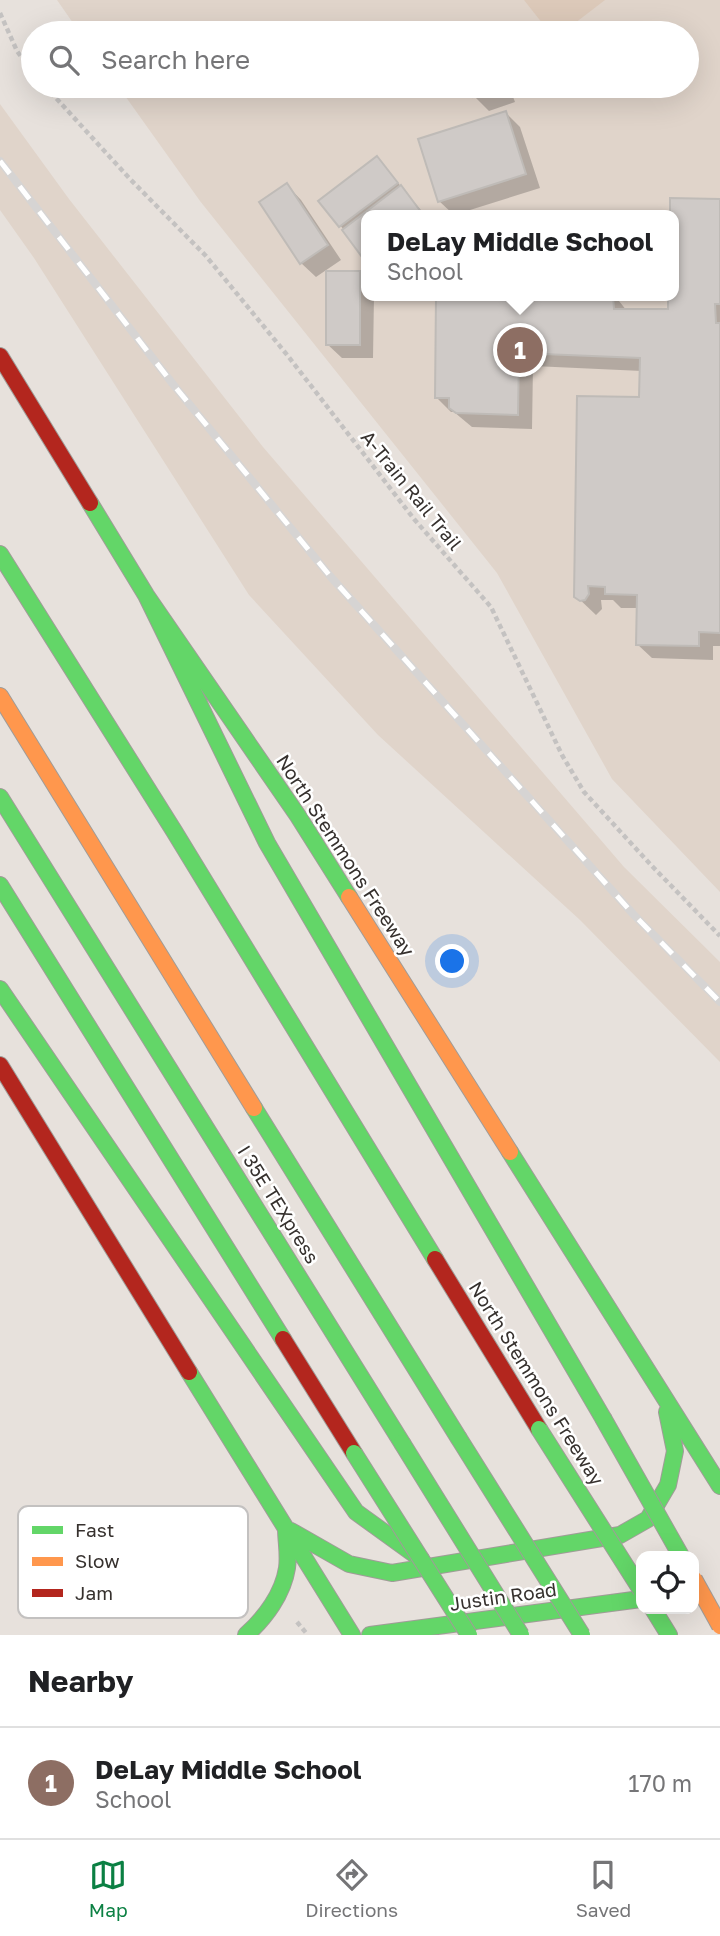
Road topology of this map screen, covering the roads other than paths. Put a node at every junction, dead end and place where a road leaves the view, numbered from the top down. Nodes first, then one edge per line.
1 (0, 356) edge
2 (0, 554) edge
3 (146, 595) junction
4 (0, 696) edge
5 (0, 797) edge
6 (0, 885) edge
7 (0, 989) edge
8 (0, 1065) edge
9 (663, 1396) junction
10 (720, 1486) edge
11 (286, 1528) junction
12 (678, 1551) edge
13 (423, 1561) junction
14 (636, 1582) edge
15 (699, 1588) edge
16 (720, 1588) edge
17 (699, 1591) edge
18 (636, 1600) edge
19 (656, 1614) edge
20 (720, 1626) edge
21 (246, 1635) edge
22 (352, 1635) edge
23 (370, 1635) edge
24 (469, 1635) edge
25 (521, 1635) edge
26 (582, 1635) edge
27 (669, 1635) edge

1 - 3 main road, North Stemmons Freeway
2 - 14 main road, North Stemmons Freeway, bridge
3 - 9 main road, North Stemmons Freeway
3 - 12 main road, bridge
4 - 26 main road, bridge
5 - 25 main road, I 35E TEXpress, bridge
6 - 13 main road, bridge
7 - 13 main road
8 - 11 main road
9 - 10 main road, North Stemmons Freeway
9 - 11 main road
11 - 21 main road
11 - 22 main road
13 - 24 main road, bridge
15 - 20 main road, bridge
16 - 17 main road
18 - 23 main road, Justin Road
19 - 27 main road

